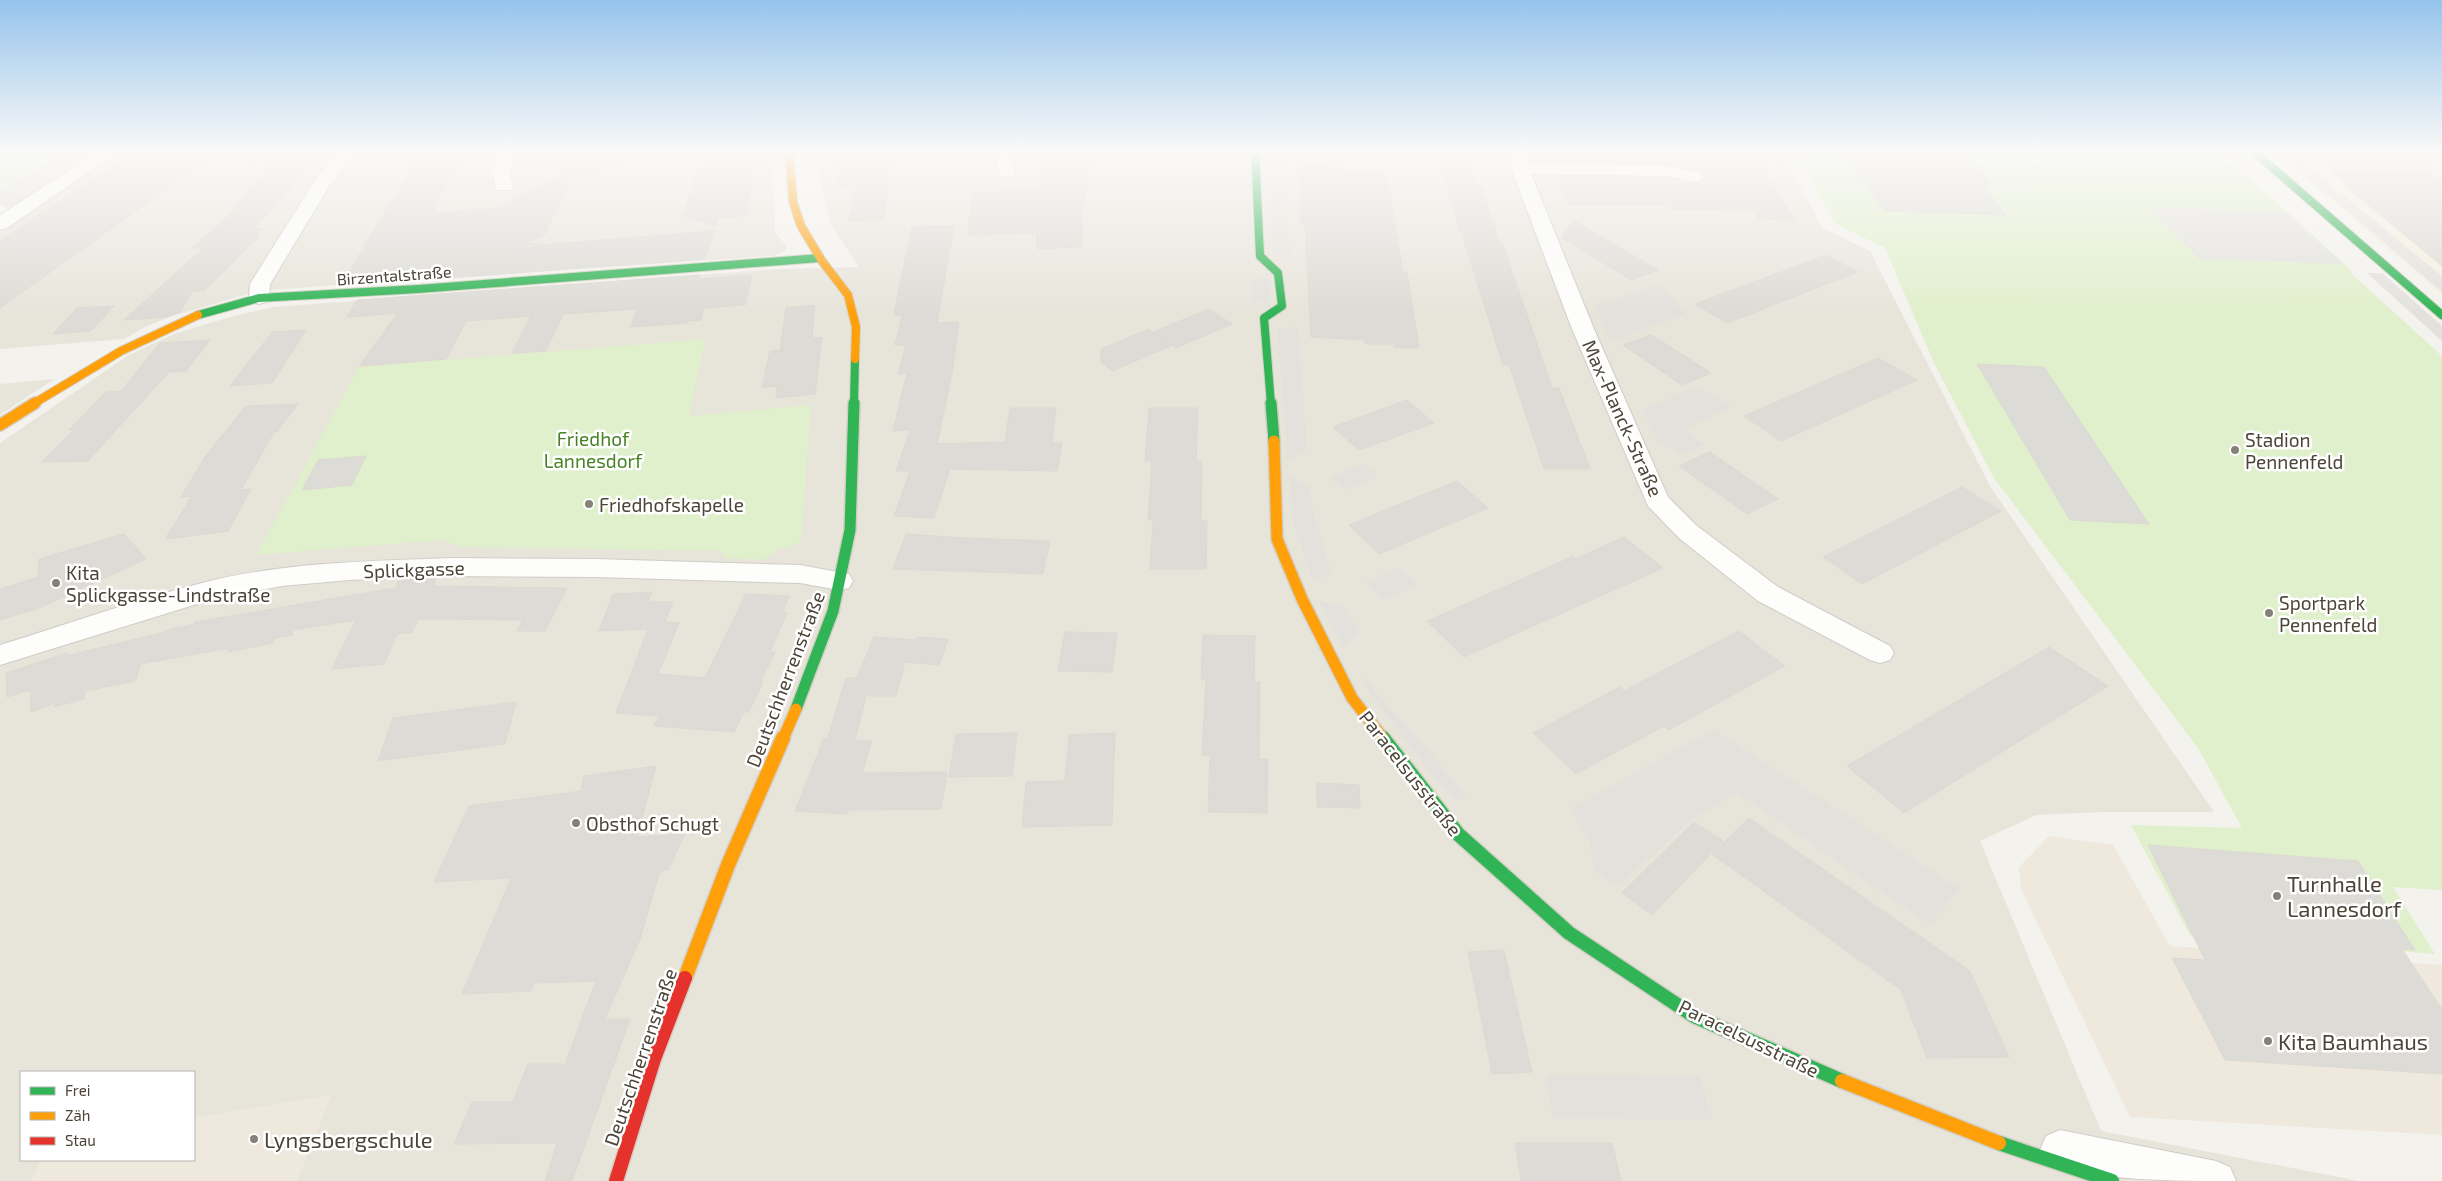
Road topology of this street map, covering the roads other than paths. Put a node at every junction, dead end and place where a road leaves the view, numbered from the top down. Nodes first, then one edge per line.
1 (29, 205) edge
2 (308, 205) edge
3 (794, 205) edge
4 (1258, 205) edge
5 (1536, 205) edge
6 (2315, 205) edge
7 (0, 224) edge
8 (820, 258) junction
9 (259, 298) junction
10 (2442, 315) edge
11 (0, 425) edge
12 (839, 581) junction
13 (1880, 653) dead end
14 (0, 655) edge
15 (1973, 1134) junction
16 (616, 1181) edge
17 (2112, 1181) edge
18 (2216, 1181) edge

1 - 7 street
2 - 9 street
3 - 8 street, Deutschherrenstraße
4 - 15 street, Paracelsusstraße
5 - 13 street, Max-Planck-Straße
6 - 10 street
8 - 9 street, Birzentalstraße
8 - 12 street, Deutschherrenstraße
9 - 11 street, Birzentalstraße
12 - 14 street, Splickgasse
12 - 16 street, Deutschherrenstraße
15 - 17 street, Paracelsusstraße
15 - 18 street, Paracelsusstraße

